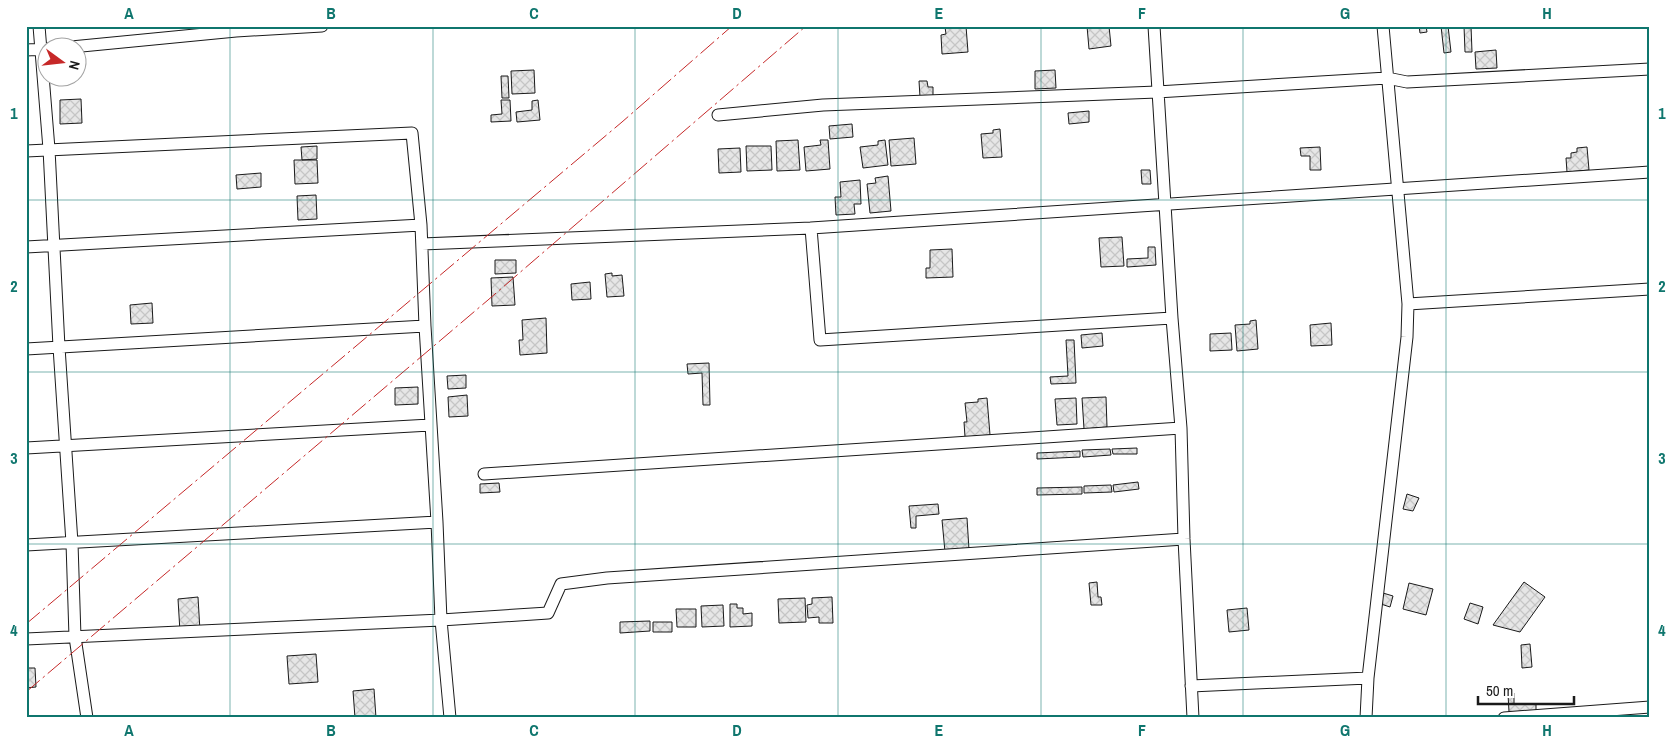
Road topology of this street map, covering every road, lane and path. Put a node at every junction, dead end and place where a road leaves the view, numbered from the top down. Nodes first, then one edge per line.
1 (322, 26) edge
2 (1154, 26) edge
3 (1383, 26) edge
4 (88, 45) edge
5 (1650, 69) edge
6 (1387, 78) junction
7 (46, 88) edge
8 (1157, 92) junction
9 (718, 115) dead end
10 (49, 149) junction
11 (26, 151) edge
12 (1650, 172) edge
13 (1396, 188) junction
14 (1166, 205) junction
15 (421, 225) junction
16 (811, 228) junction
17 (422, 244) junction
18 (54, 245) junction
19 (26, 247) edge
20 (1650, 289) edge
21 (1408, 304) junction
22 (1172, 318) junction
23 (425, 326) junction
24 (59, 347) junction
25 (26, 349) edge
26 (430, 424) junction
27 (1181, 428) junction
28 (65, 446) junction
29 (26, 448) edge
30 (484, 474) dead end
31 (437, 522) junction
32 (1184, 539) junction
33 (72, 543) junction
34 (26, 545) edge
35 (441, 620) junction
36 (76, 637) junction
37 (26, 639) edge
38 (1368, 678) junction
39 (1191, 686) junction
40 (1650, 707) edge
41 (87, 718) edge
42 (450, 718) edge
43 (1193, 718) edge
44 (1366, 718) edge
45 (1504, 718) edge

1 - 4 street
2 - 8 street
3 - 6 street
5 - 6 street
6 - 8 street
6 - 13 street
7 - 10 street
8 - 9 street
8 - 14 street
10 - 11 street
10 - 15 street
10 - 18 street
12 - 13 street
13 - 14 street
13 - 21 street
14 - 16 street
14 - 22 street
15 - 17 street
15 - 18 street
16 - 17 street
16 - 22 street
17 - 23 street
18 - 19 street
18 - 24 street
20 - 21 street
21 - 38 street
22 - 27 street
23 - 24 street
23 - 26 street
24 - 25 street
24 - 28 street
26 - 28 street
26 - 31 street
27 - 30 street
27 - 32 street
28 - 29 street
28 - 33 street
31 - 33 street
31 - 35 street
32 - 35 street
32 - 39 street
33 - 34 street
33 - 36 street
35 - 36 street
35 - 42 street
36 - 37 street
36 - 41 street
38 - 39 street
38 - 44 street
39 - 43 street
40 - 45 street

